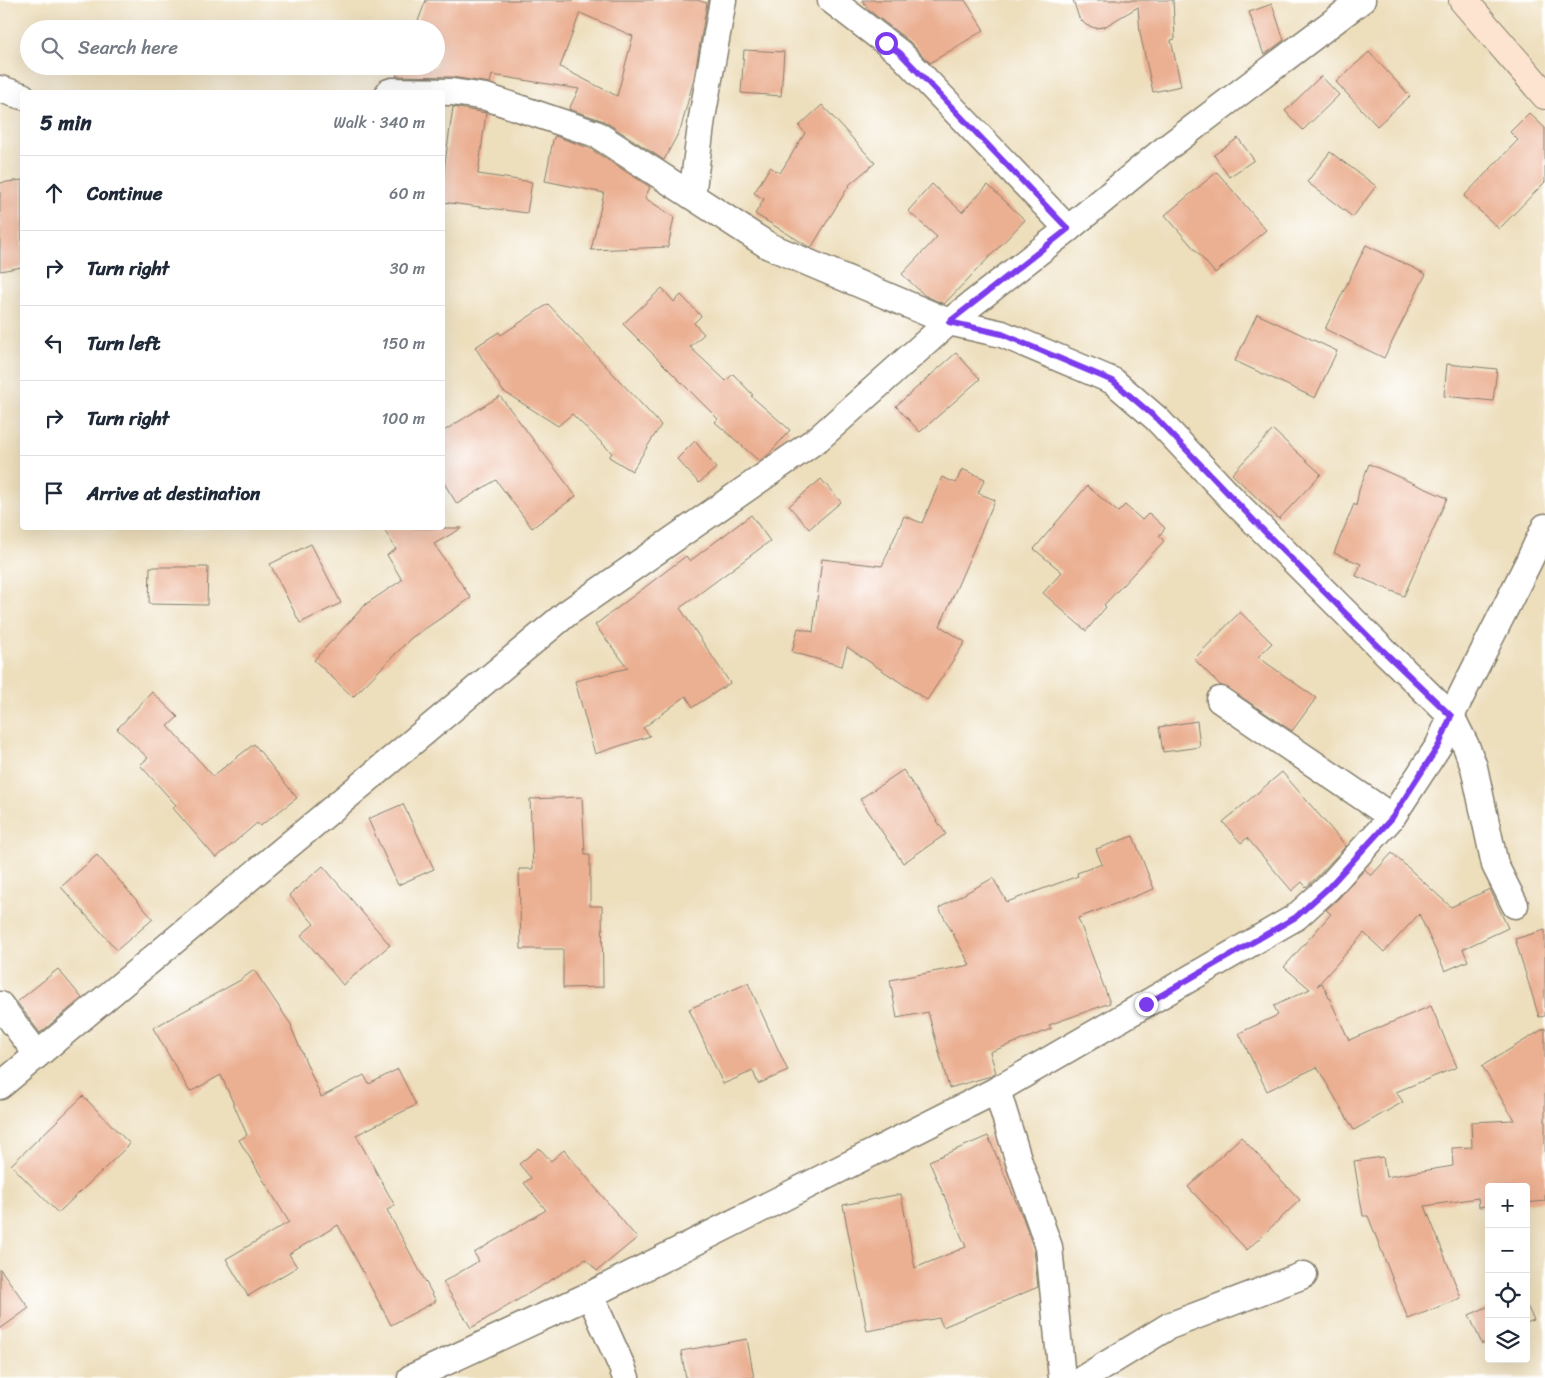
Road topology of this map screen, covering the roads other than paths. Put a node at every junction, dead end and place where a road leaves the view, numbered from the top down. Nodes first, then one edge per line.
1 (724, 0) edge
2 (831, 0) edge
3 (1362, 0) edge
4 (1463, 0) edge
5 (0, 90) edge
6 (445, 92) edge
7 (20, 95) edge
8 (1545, 95) edge
9 (692, 196) junction
10 (1068, 229) junction
11 (949, 322) junction
12 (1545, 527) edge
13 (1220, 700) dead end
14 (1451, 716) junction
15 (1392, 818) junction
16 (1515, 904) dead end
17 (0, 1005) edge
18 (37, 1054) junction
19 (0, 1086) edge
20 (997, 1090) junction
21 (1304, 1275) dead end
22 (590, 1295) junction
23 (411, 1378) edge
24 (626, 1378) edge
25 (1062, 1378) edge
26 (1084, 1378) edge

1 - 9 street
2 - 10 street
3 - 10 street
4 - 8 street
5 - 7 street
6 - 9 street
9 - 11 street
10 - 11 street
11 - 14 street
11 - 18 street
12 - 14 street
13 - 15 street
14 - 15 street
14 - 16 street
15 - 20 street
17 - 18 street
18 - 19 street
20 - 22 street
20 - 25 street
21 - 26 street
22 - 23 street
22 - 24 street

